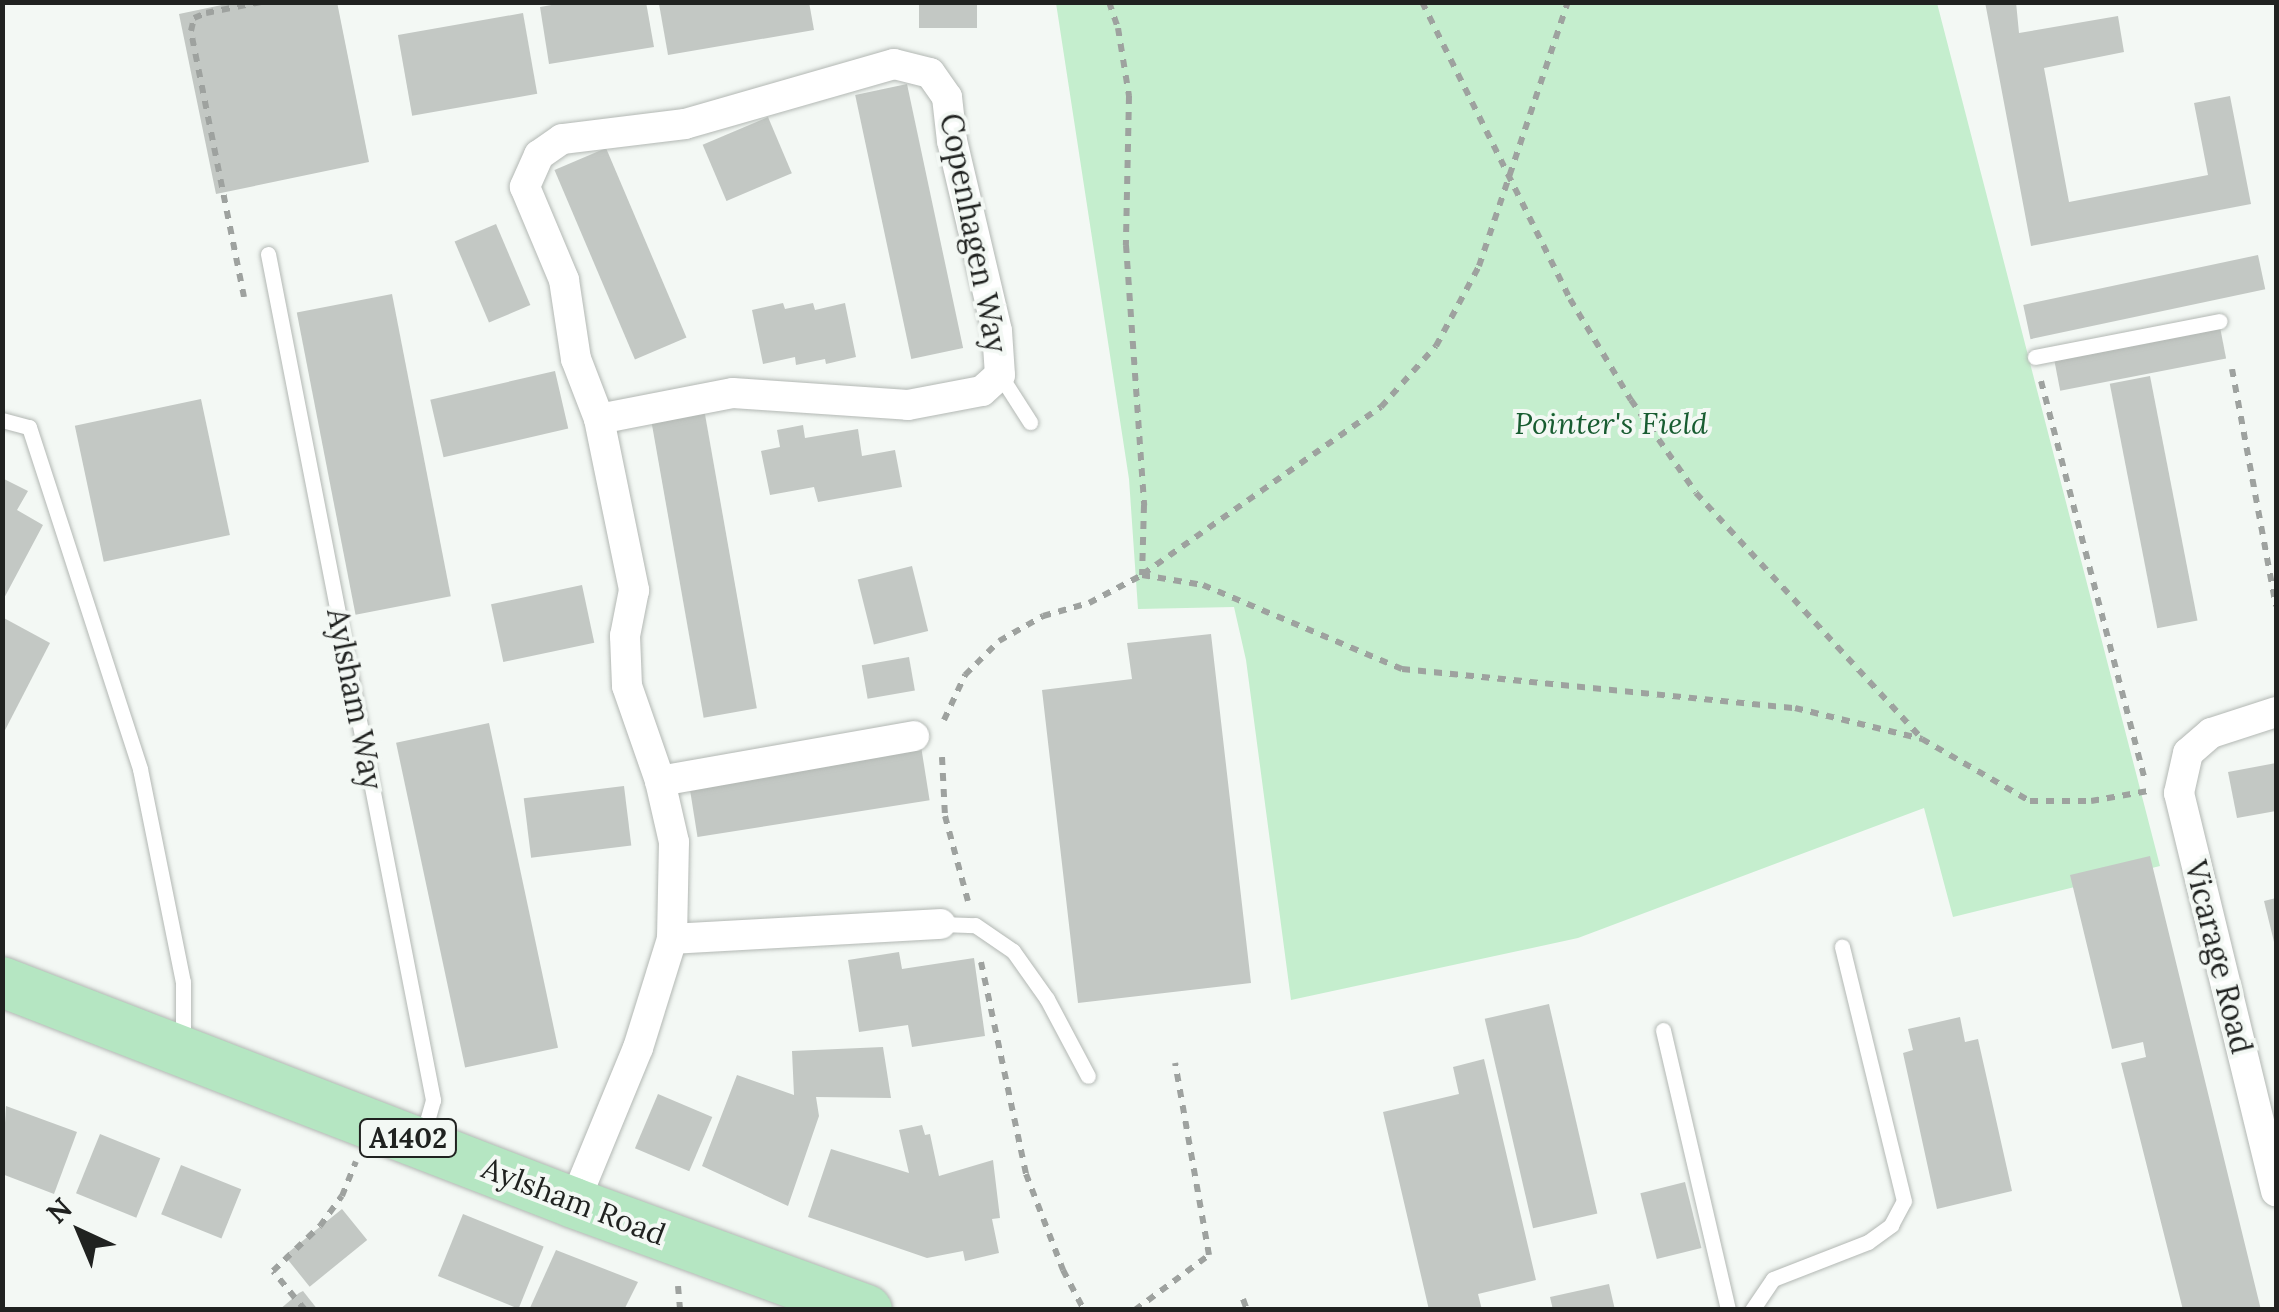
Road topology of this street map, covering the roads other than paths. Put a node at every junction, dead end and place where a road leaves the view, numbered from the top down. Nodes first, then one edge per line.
1 (268, 254) dead end
2 (2220, 321) dead end
3 (2034, 357) road end
4 (1000, 375) junction
5 (599, 419) junction
6 (2, 420) edge
7 (1030, 422) dead end
8 (2276, 712) edge
9 (932, 737) road end
10 (660, 781) junction
11 (941, 924) joint
12 (672, 938) junction
13 (1842, 946) dead end
14 (2, 982) edge
15 (1664, 1030) dead end
16 (182, 1050) junction
17 (1088, 1076) dead end
18 (421, 1143) junction
19 (2276, 1191) edge
20 (574, 1203) junction
21 (867, 1310) edge
22 (1728, 1310) edge
23 (1752, 1310) edge

1 - 18 lane, Aylsham Way
2 - 3 lane
4 - 5 street, Copenhagen Way
4 - 5 street, Copenhagen Way
4 - 7 lane
5 - 10 street, Copenhagen Way
6 - 16 lane
8 - 19 street, Vicarage Road
9 - 10 street
10 - 12 street, Copenhagen Way
11 - 12 street
11 - 17 lane
12 - 20 street, Copenhagen Way
13 - 23 lane
14 - 16 main road, Aylsham Road / A1402
15 - 22 lane
16 - 18 main road, Aylsham Road / A1402
18 - 20 main road, Aylsham Road / A1402
20 - 21 main road, Aylsham Road / A1402

